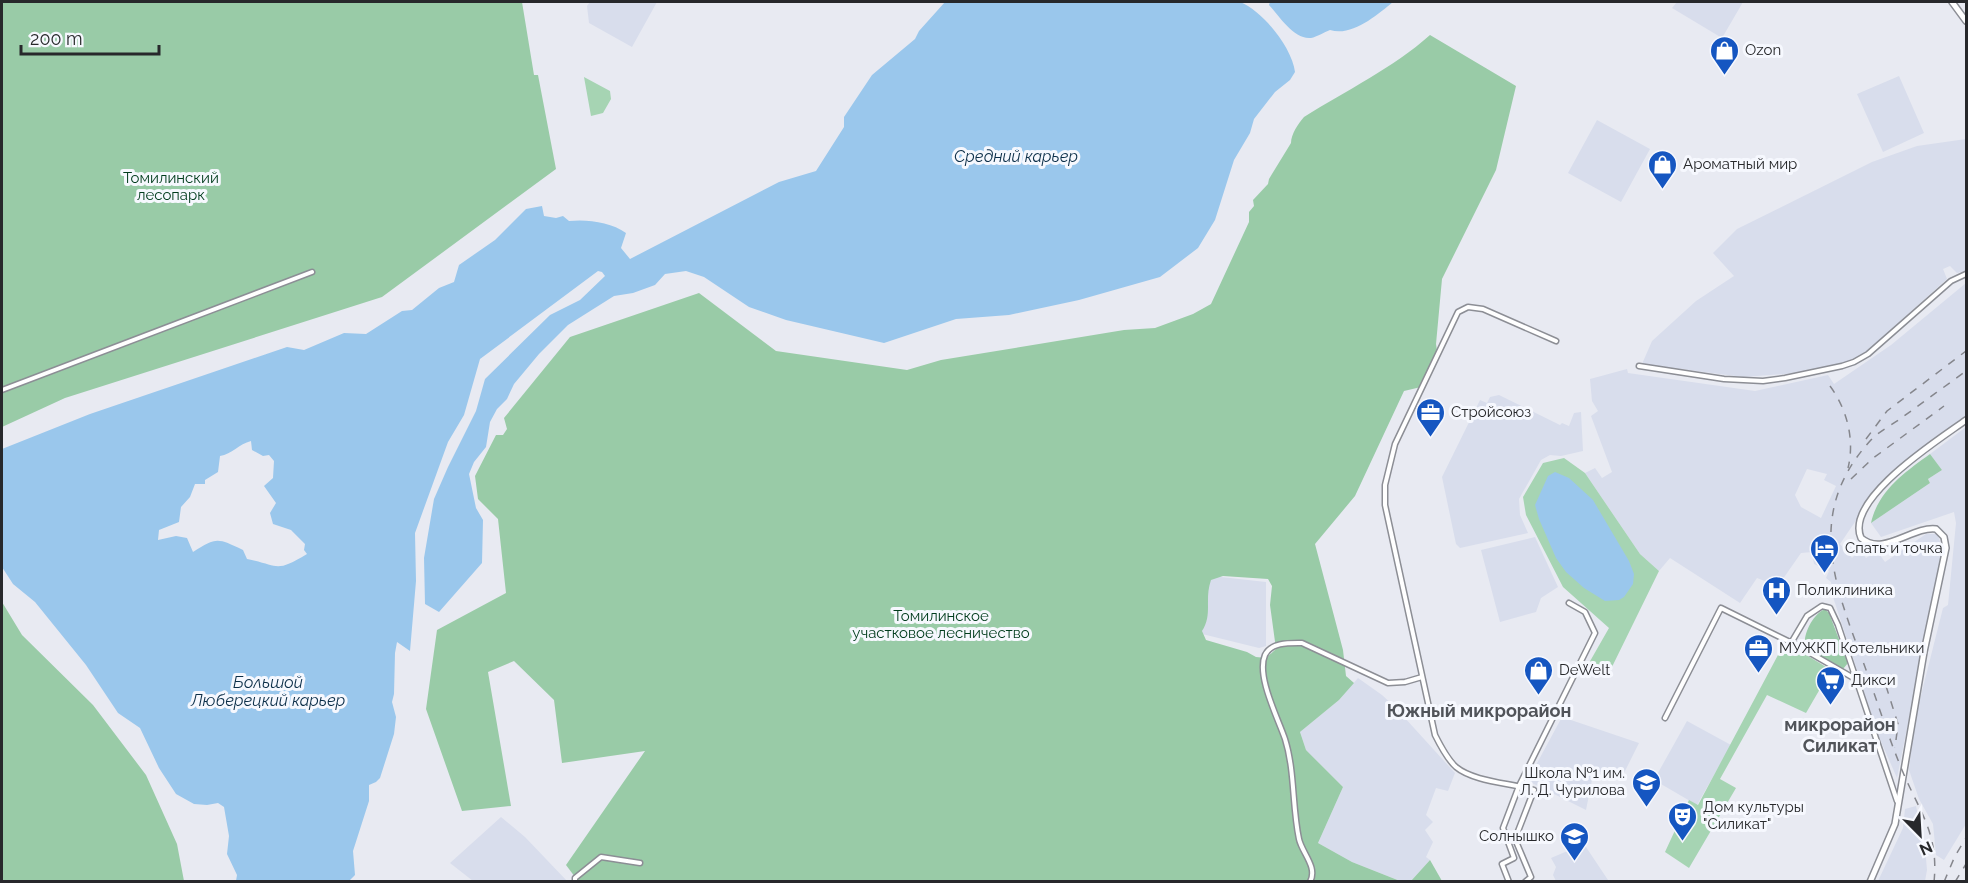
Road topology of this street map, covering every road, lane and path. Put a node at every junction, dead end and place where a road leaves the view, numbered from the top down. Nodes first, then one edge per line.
1 (1952, 2) edge
2 (1966, 21) edge
3 (312, 272) dead end
4 (1966, 274) edge
5 (1556, 341) dead end
6 (1639, 366) dead end
7 (2, 390) edge
8 (1966, 420) edge
9 (1569, 603) dead end
10 (1791, 642) junction
11 (1422, 677) junction
12 (1857, 680) junction
13 (1665, 718) dead end
14 (1519, 786) junction
15 (1897, 801) junction
16 (640, 863) dead end
17 (575, 882) edge
18 (1310, 882) edge
19 (1509, 882) edge
20 (1525, 882) edge
21 (1870, 882) edge

1 - 2 street
3 - 7 street
4 - 6 street
5 - 11 street
8 - 15 street
9 - 14 street
10 - 12 street
10 - 12 street
10 - 13 street
11 - 14 street
11 - 18 street
12 - 15 street
14 - 19 street
14 - 20 street
15 - 21 street
16 - 17 street

